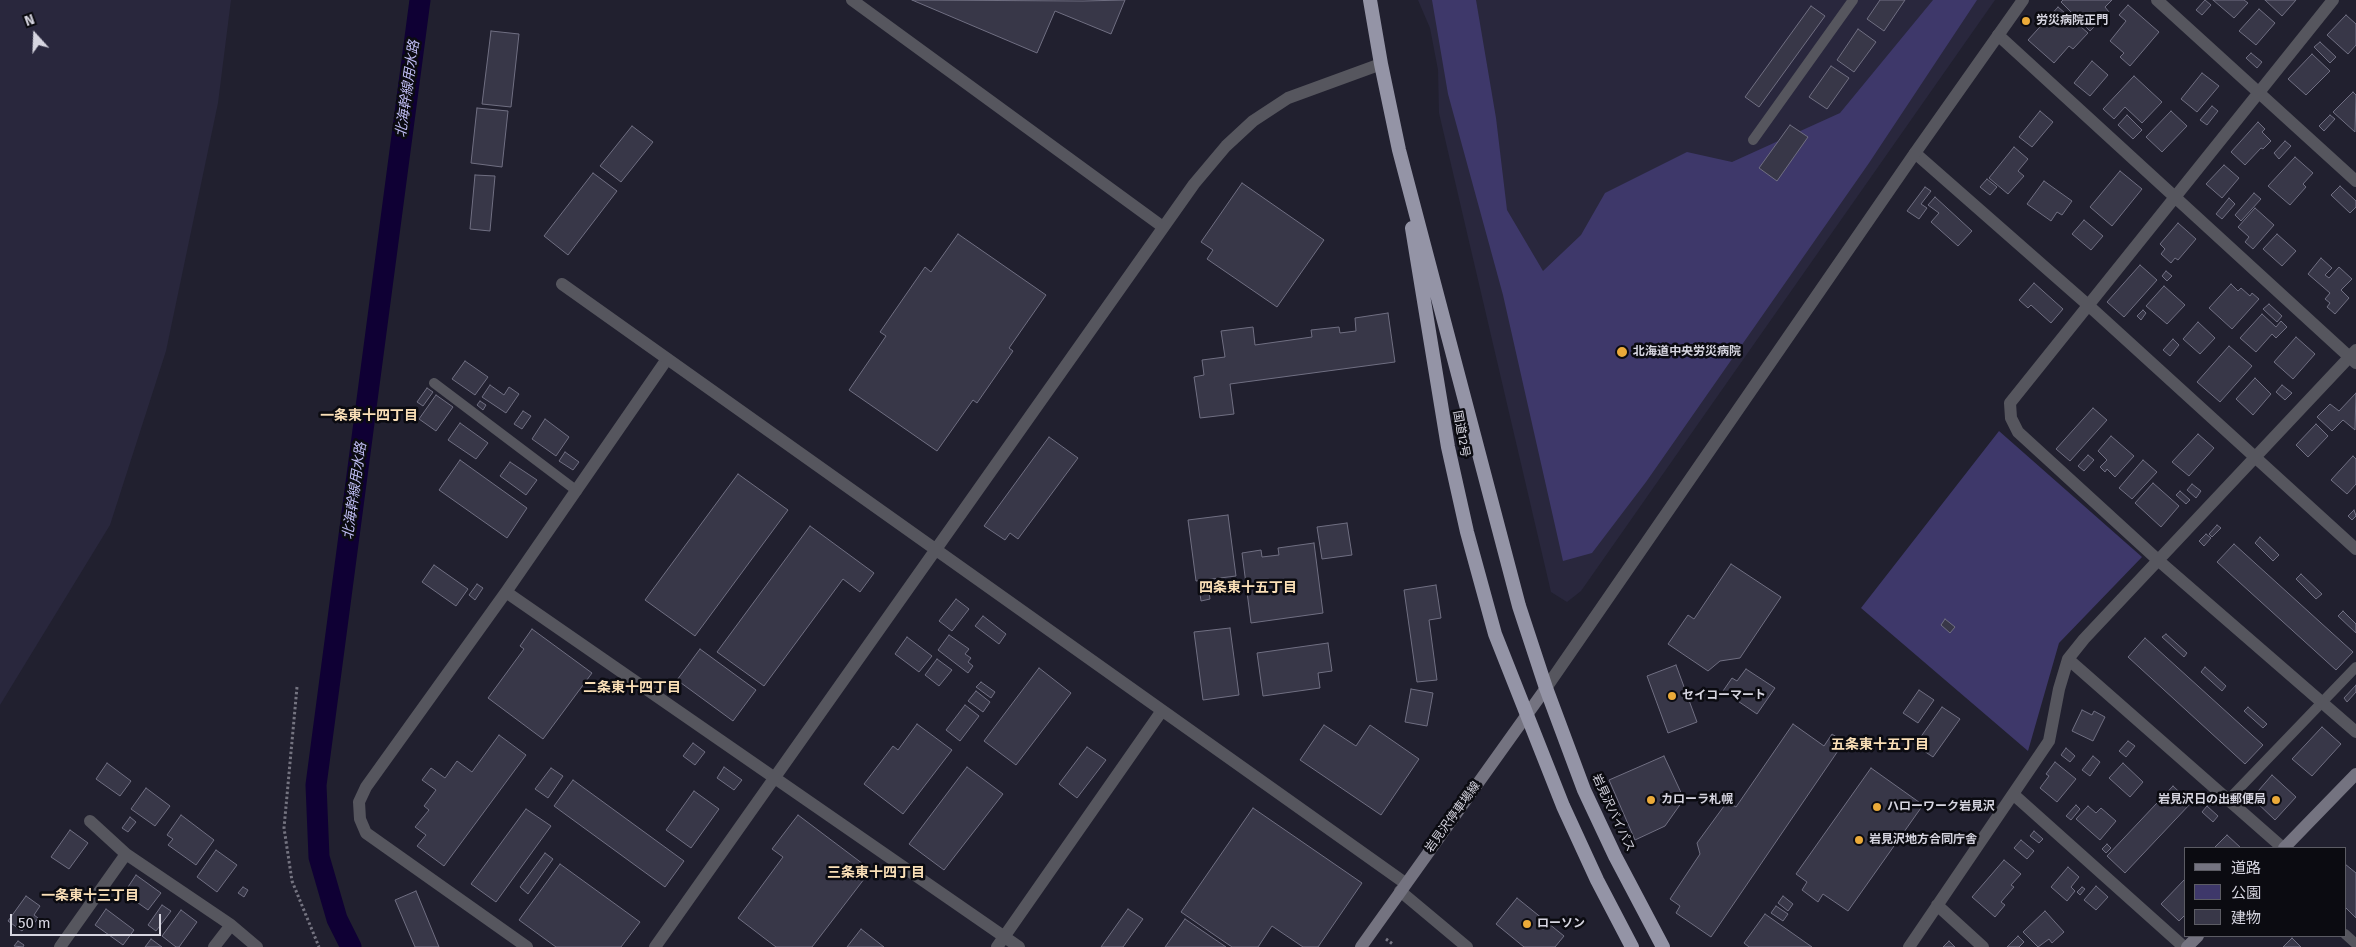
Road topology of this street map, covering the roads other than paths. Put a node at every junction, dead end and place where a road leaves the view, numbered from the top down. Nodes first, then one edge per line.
1 (852, 0) edge
2 (1370, 0) edge
3 (1841, 0) edge
4 (1854, 0) edge
5 (2023, 0) edge
6 (2157, 0) edge
7 (2333, 0) edge
8 (1846, 10) junction
9 (1998, 35) junction
10 (1381, 64) junction
11 (2259, 92) junction
12 (1753, 140) dead end
13 (1399, 150) junction
14 (1915, 152) junction
15 (2356, 180) edge
16 (2174, 197) junction
17 (1163, 227) junction
18 (562, 284) dead end
19 (2088, 305) junction
20 (2354, 357) edge
21 (667, 359) junction
22 (434, 383) dead end
23 (2255, 459) junction
24 (576, 491) junction
25 (2356, 549) edge
26 (936, 551) junction
27 (2159, 561) junction
28 (506, 592) junction
29 (2068, 659) junction
30 (2356, 667) edge
31 (1546, 688) junction
32 (2322, 703) junction
33 (1161, 712) junction
34 (1527, 716) junction
35 (2356, 732) edge
36 (2356, 774) edge
37 (774, 779) junction
38 (2014, 794) junction
39 (2228, 800) junction
40 (90, 821) dead end
41 (2282, 847) edge
42 (2284, 847) edge
43 (126, 854) junction
44 (1403, 887) junction
45 (1938, 905) junction
46 (230, 925) junction
47 (2346, 935) edge
48 (2197, 937) edge
49 (1001, 942) edge
50 (2356, 944) edge
51 (60, 947) edge
52 (214, 947) edge
53 (257, 947) edge
54 (527, 947) edge
55 (656, 947) edge
56 (1019, 947) edge
57 (1361, 947) edge
58 (1467, 947) edge
59 (1632, 947) edge
60 (1663, 947) edge
61 (1909, 947) edge
62 (1983, 947) edge
63 (2185, 947) edge

1 - 17 street
2 - 10 highway, 国道12号
3 - 8 lane
4 - 8 lane
5 - 9 street
6 - 11 street
7 - 11 street
8 - 12 lane
9 - 14 street
9 - 16 street
10 - 13 highway, 国道12号
10 - 17 street
11 - 15 street
11 - 16 street
13 - 31 highway, 国道12号
13 - 34 highway, 国道12号
14 - 19 street
14 - 31 street
16 - 19 street
16 - 20 street
17 - 26 street
18 - 21 street
19 - 23 street
19 - 27 street
20 - 23 street
21 - 24 street
21 - 26 street
22 - 24 lane
23 - 25 street
23 - 27 street
24 - 28 street
26 - 33 street
26 - 37 street
27 - 29 street
27 - 32 street
28 - 37 street
28 - 54 street
29 - 38 street
29 - 39 street
30 - 32 lane
31 - 34 main road, 岩見沢停車場線
31 - 60 highway, 岩見沢バイパス
32 - 35 street
32 - 39 lane
33 - 44 street
33 - 49 street
34 - 44 main road, 岩見沢停車場線
34 - 59 highway
36 - 42 main road
37 - 49 street
37 - 55 street
38 - 45 street
38 - 63 street
39 - 41 street
40 - 43 street
43 - 46 street
43 - 51 street
44 - 57 main road, 岩見沢停車場線
44 - 58 street
45 - 61 street
45 - 62 street
46 - 52 street
46 - 53 street
47 - 50 lane
48 - 63 main road
49 - 56 street

